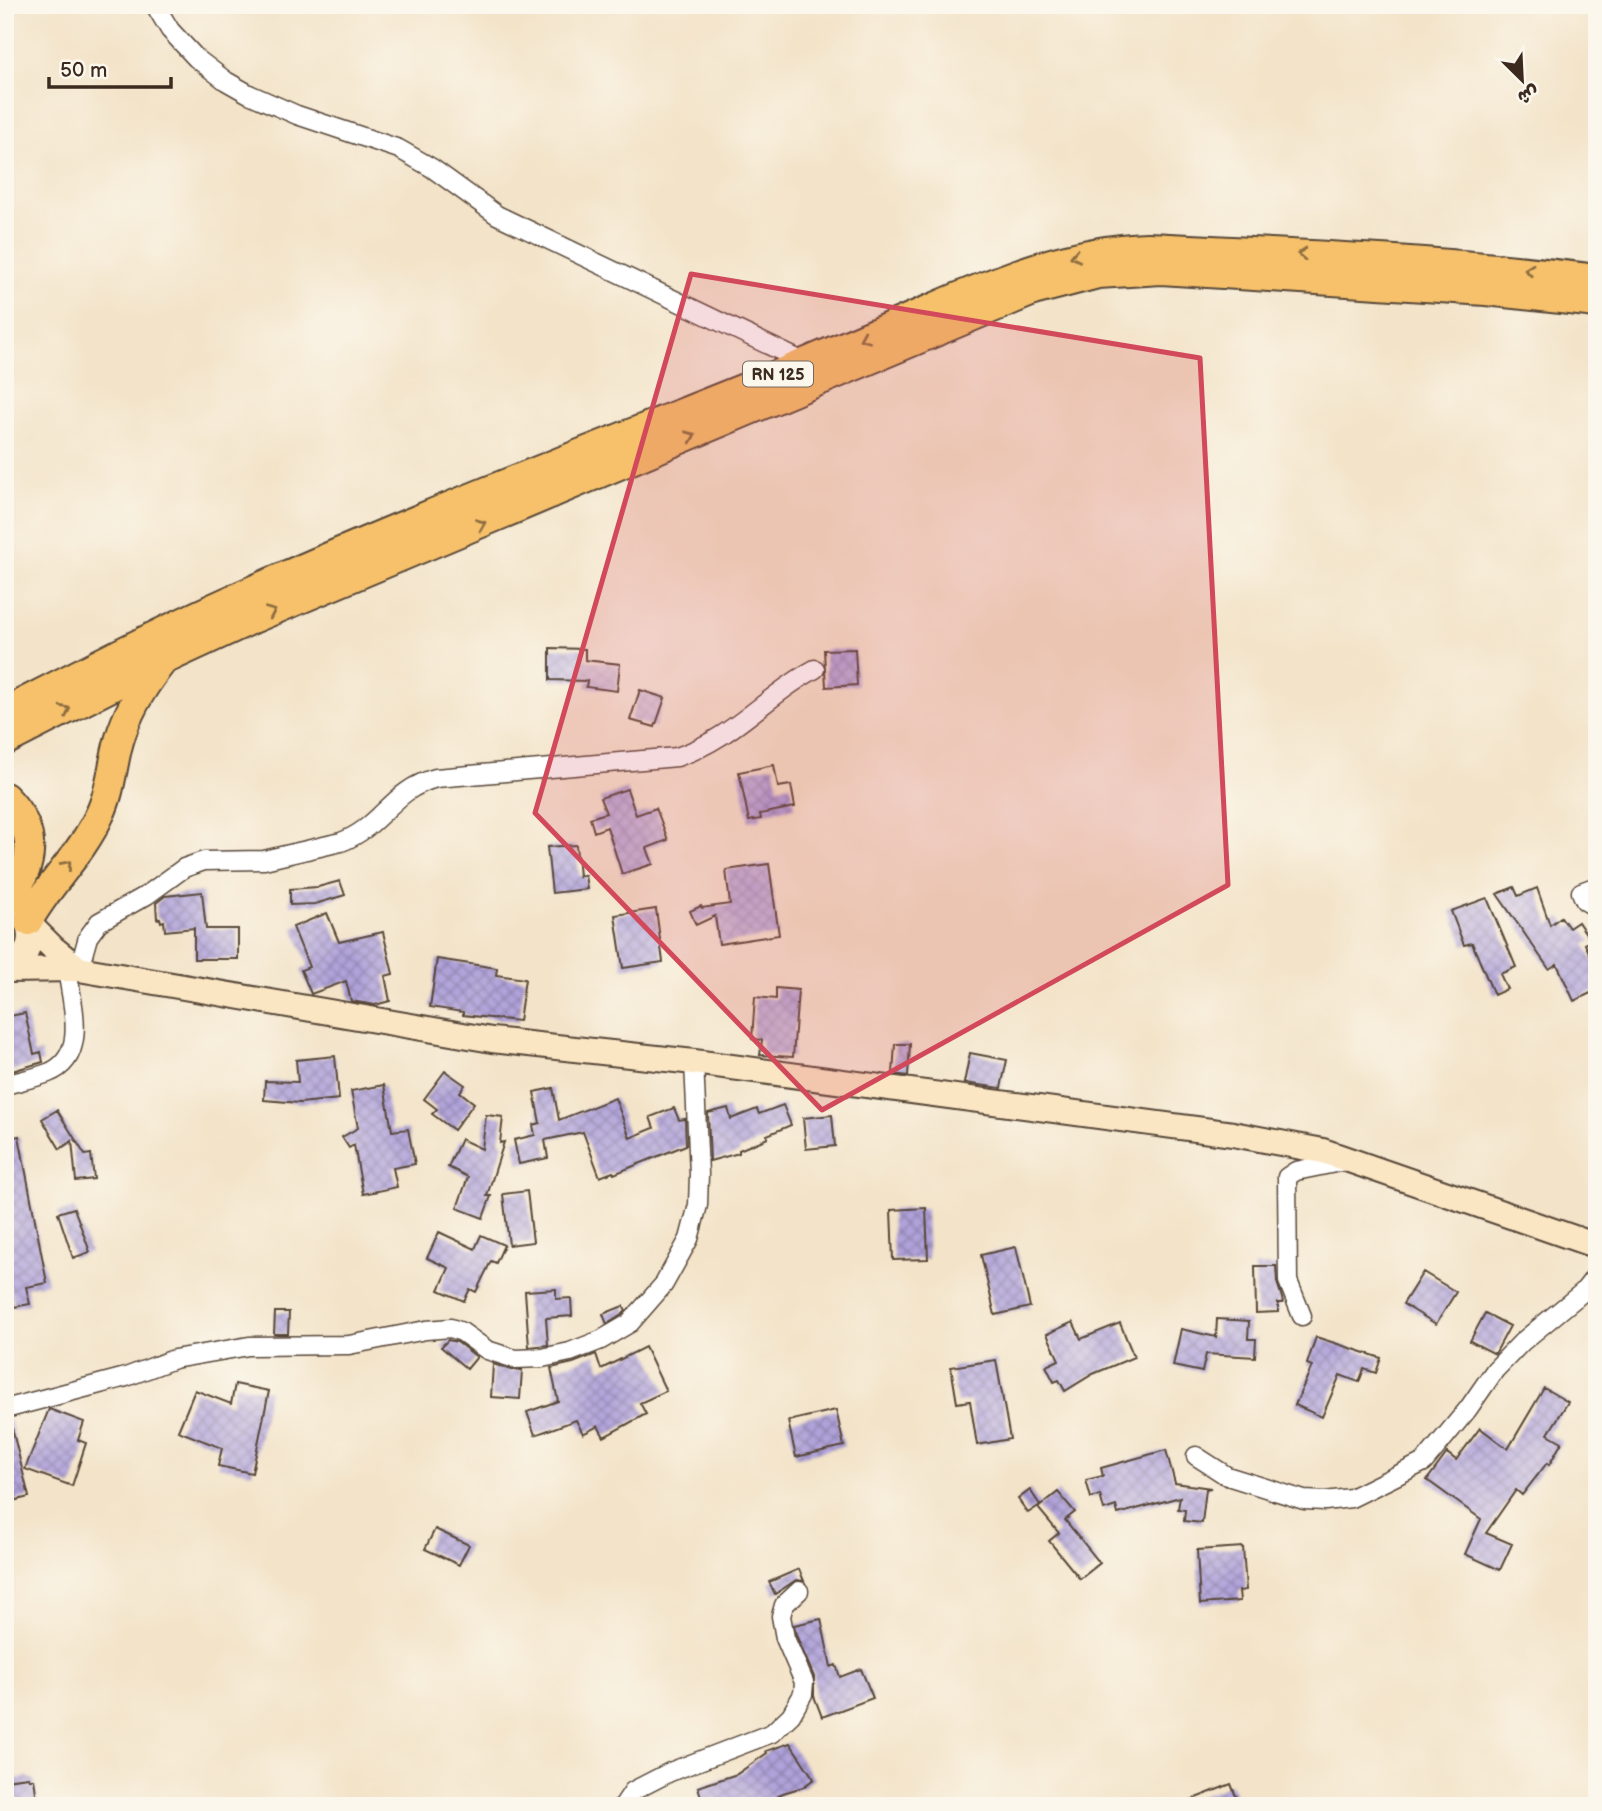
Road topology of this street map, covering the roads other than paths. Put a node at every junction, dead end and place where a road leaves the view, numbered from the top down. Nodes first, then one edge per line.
1 (155, 5) edge
2 (1597, 279) edge
3 (1597, 303) edge
4 (806, 363) junction
5 (164, 660) junction
6 (815, 669) dead end
7 (5, 712) edge
8 (5, 741) edge
9 (5, 797) edge
10 (1597, 886) edge
11 (1597, 908) edge
12 (17, 912) edge
13 (73, 969) junction
14 (6, 970) edge
15 (694, 1062) junction
16 (5, 1084) edge
17 (1350, 1160) junction
18 (1597, 1245) edge
19 (1597, 1274) edge
20 (1302, 1315) dead end
21 (5, 1409) edge
22 (1196, 1456) dead end
23 (799, 1591) dead end
24 (623, 1806) edge

1 - 4 street
2 -> 4 highway, RN 125
5 -> 3 highway
4 - 7 highway, RN 125
8 -> 5 highway
12 -> 5 highway
6 - 13 street
9 - 12 highway
10 - 11 street
12 - 13 main road
12 - 14 main road
13 - 14 main road
13 - 15 main road
13 - 16 street
15 - 17 main road
15 - 21 street
17 - 18 main road
17 - 20 street
19 - 22 street
23 - 24 street

